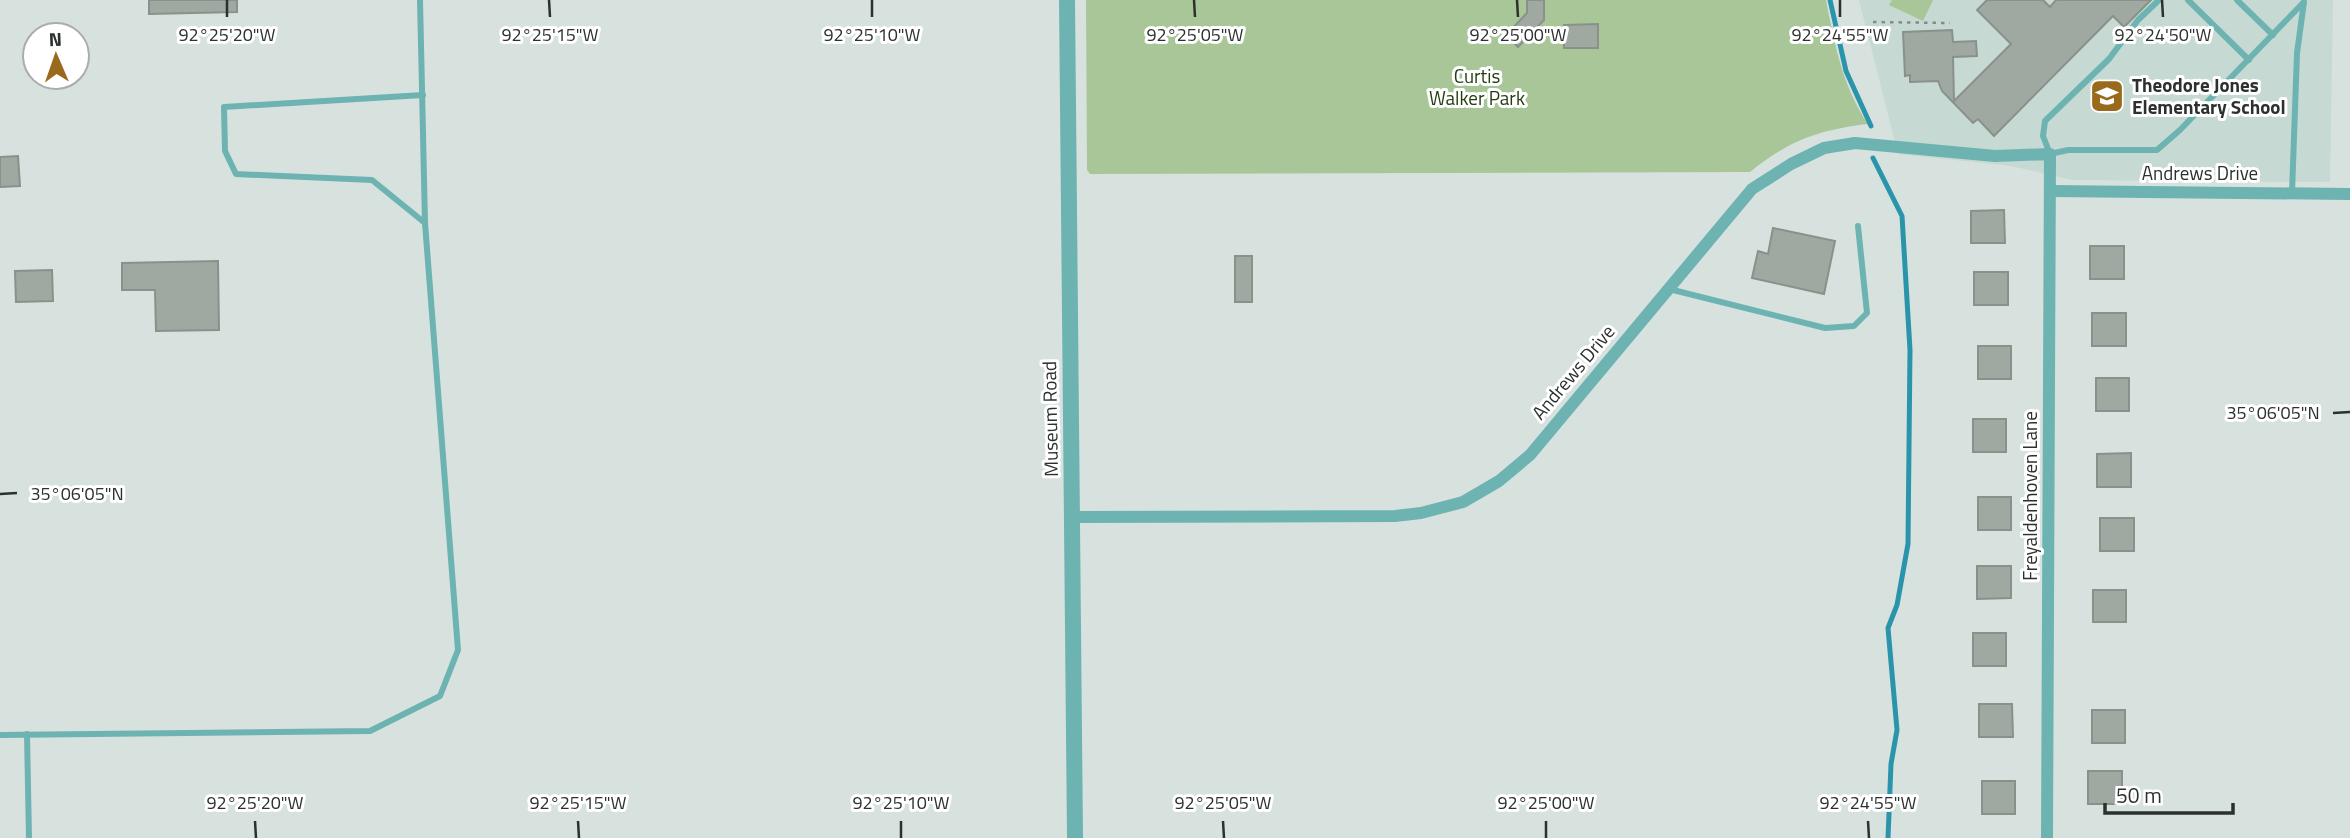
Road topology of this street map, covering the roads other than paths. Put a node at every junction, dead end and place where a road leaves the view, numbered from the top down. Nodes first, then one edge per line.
1 (420, 0) edge
2 (1067, 0) edge
3 (2159, 0) edge
4 (2188, 0) edge
5 (2237, 0) edge
6 (2304, 1) edge
7 (2273, 35) junction
8 (2249, 60) junction
9 (423, 95) junction
10 (2050, 154) junction
11 (2051, 191) junction
12 (2292, 193) junction
13 (2350, 194) edge
14 (425, 223) junction
15 (1858, 226) dead end
16 (1667, 289) junction
17 (1072, 517) junction
18 (27, 734) junction
19 (0, 735) edge
20 (29, 838) edge
21 (1075, 838) edge
22 (2047, 838) edge

1 - 9 lane
2 - 17 street, Museum Road
3 - 10 lane
4 - 8 lane
5 - 7 lane
6 - 7 lane
6 - 12 lane
7 - 8 lane
8 - 10 lane
9 - 14 lane
9 - 14 lane
10 - 11 street, Freyaldenhoven Lane
10 - 16 street, Andrews Drive
11 - 12 street, Andrews Drive
11 - 22 street, Freyaldenhoven Lane
12 - 13 street, Andrews Drive
14 - 18 lane
15 - 16 lane
16 - 17 street, Andrews Drive
17 - 21 street, Museum Road
18 - 19 lane
18 - 20 lane

